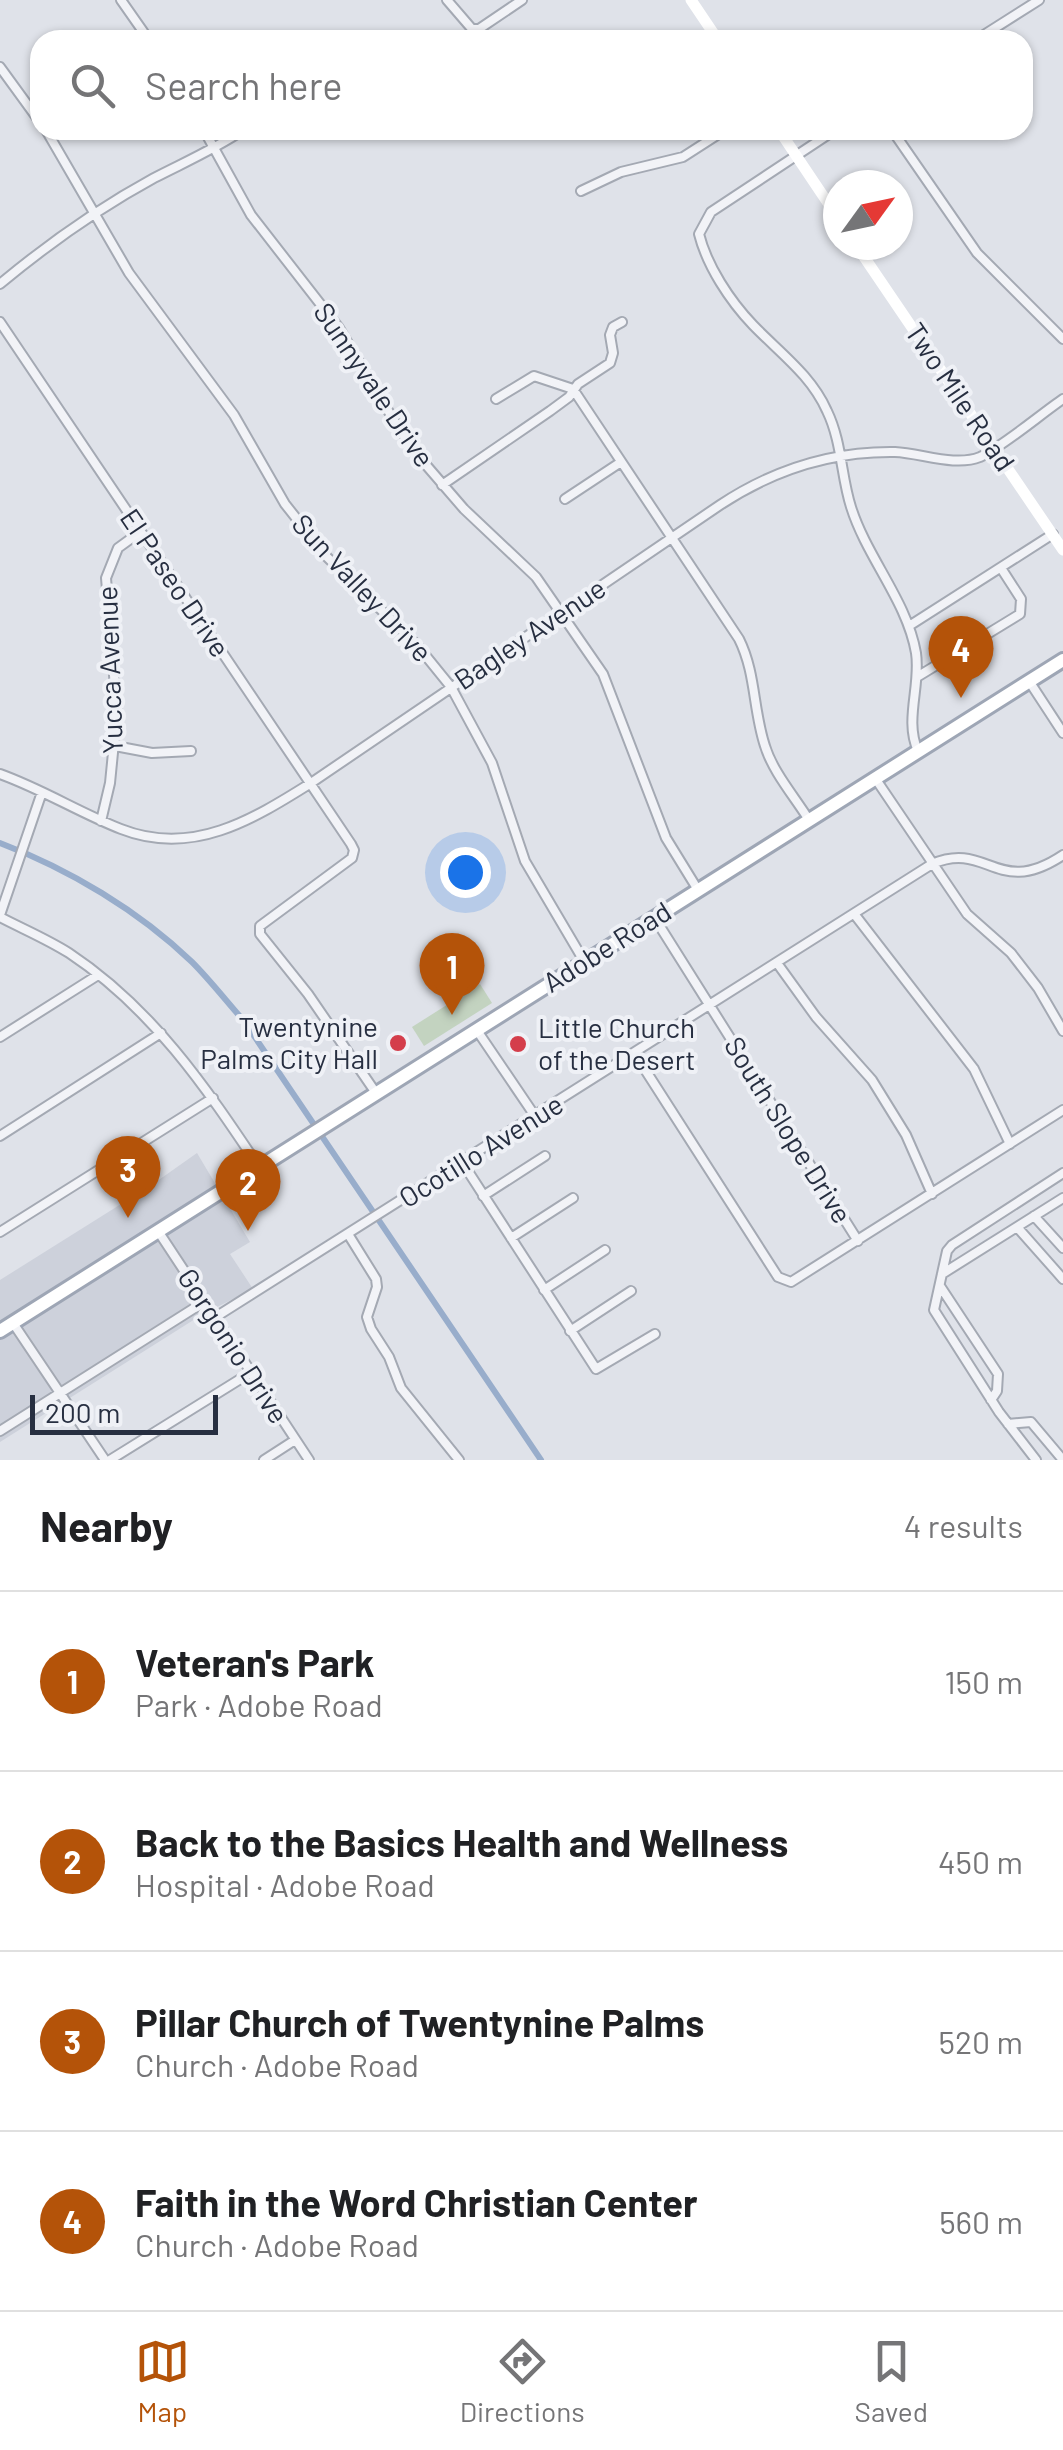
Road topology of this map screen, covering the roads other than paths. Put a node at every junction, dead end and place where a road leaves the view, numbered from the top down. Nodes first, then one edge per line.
1 (121, 0) edge
2 (448, 0) edge
3 (522, 0) edge
4 (691, 0) edge
5 (1033, 1) edge
6 (142, 30) edge
7 (711, 30) edge
8 (991, 30) edge
9 (0, 67) edge
10 (30, 108) edge
11 (52, 140) edge
12 (209, 140) edge
13 (229, 140) edge
14 (709, 140) edge
15 (785, 140) edge
16 (820, 140) edge
17 (899, 140) edge
18 (214, 150) junction
19 (796, 156) junction
20 (581, 191) dead end
21 (823, 196) edge
22 (95, 213) junction
23 (866, 260) edge
24 (0, 284) edge
25 (0, 322) edge
26 (622, 322) dead end
27 (1063, 340) edge
28 (573, 390) junction
29 (496, 399) dead end
30 (1063, 399) edge
31 (993, 447) junction
32 (841, 455) junction
33 (621, 462) junction
34 (442, 485) junction
35 (565, 500) dead end
36 (140, 532) junction
37 (1053, 534) junction
38 (672, 538) junction
39 (1063, 550) edge
40 (1001, 568) junction
41 (563, 613) junction
42 (909, 626) junction
43 (1063, 660) edge
44 (918, 677) junction
45 (1029, 681) junction
46 (452, 687) junction
47 (1063, 733) edge
48 (114, 746) junction
49 (191, 751) dead end
50 (918, 751) junction
51 (0, 774) edge
52 (876, 778) junction
53 (310, 784) junction
54 (42, 792) junction
55 (101, 820) junction
56 (809, 820) junction
57 (1063, 855) edge
58 (932, 864) junction
59 (698, 890) junction
60 (0, 916) edge
61 (855, 916) junction
62 (654, 918) junction
63 (584, 961) junction
64 (777, 963) junction
65 (98, 974) junction
66 (710, 1006) junction
67 (476, 1030) junction
68 (1063, 1031) edge
69 (161, 1032) junction
70 (0, 1036) edge
71 (634, 1054) junction
72 (376, 1094) junction
73 (213, 1098) junction
74 (1063, 1110) edge
75 (535, 1116) junction
76 (0, 1136) edge
77 (1010, 1144) junction
78 (545, 1156) dead end
79 (462, 1162) junction
80 (258, 1167) junction
81 (1063, 1173) edge
82 (932, 1194) junction
83 (483, 1196) junction
84 (573, 1198) dead end
85 (1063, 1198) edge
86 (1034, 1216) junction
87 (1017, 1228) junction
88 (158, 1231) junction
89 (0, 1232) edge
90 (348, 1234) junction
91 (510, 1238) junction
92 (858, 1241) junction
93 (1063, 1248) edge
94 (604, 1250) dead end
95 (942, 1274) junction
96 (1063, 1279) edge
97 (940, 1286) junction
98 (544, 1290) junction
99 (631, 1291) dead end
100 (204, 1302) junction
101 (214, 1318) junction
102 (4, 1327) edge
103 (570, 1331) junction
104 (656, 1334) dead end
105 (250, 1373) junction
106 (60, 1393) junction
107 (992, 1400) junction
108 (1008, 1424) junction
109 (0, 1431) edge
110 (295, 1440) junction
111 (108, 1460) edge
112 (264, 1460) edge
113 (309, 1460) edge
114 (459, 1460) edge
115 (1036, 1460) edge
116 (1063, 1460) edge

1 - 6 street
2 - 3 street
4 - 7 main road
5 - 8 street
9 - 10 street
11 - 22 street, Sun Valley Drive
12 - 18 street, Sunnyvale Drive
13 - 18 street
14 - 20 street
15 - 19 main road
16 - 19 street
17 - 27 street
18 - 22 street
18 - 34 street, Sunnyvale Drive
19 - 21 main road
19 - 32 street
22 - 24 street
22 - 46 street, Sun Valley Drive
23 - 31 main road, Two Mile Road
25 - 36 street, El Paseo Drive
26 - 28 street
28 - 29 street
28 - 33 street
28 - 34 street
30 - 31 street, Bagley Avenue
31 - 32 street, Bagley Avenue
31 - 37 main road, Two Mile Road
32 - 38 street, Bagley Avenue
32 - 42 street
33 - 35 street
33 - 38 street
34 - 41 street, Sunnyvale Drive
36 - 48 street, Yucca Avenue
36 - 53 street, El Paseo Drive
37 - 39 main road, Two Mile Road
37 - 40 street
38 - 41 street, Bagley Avenue
38 - 56 street
40 - 42 street
40 - 44 street
41 - 46 street, Bagley Avenue
41 - 59 street, Sunnyvale Drive
42 - 44 street
43 - 45 main road, Adobe Road
44 - 50 street
45 - 47 street
45 - 50 main road, Adobe Road
46 - 53 street, Bagley Avenue
46 - 63 street, Sun Valley Drive
48 - 49 street
48 - 55 street, Yucca Avenue
50 - 52 main road, Adobe Road
51 - 54 street, Bagley Avenue
52 - 56 main road, Adobe Road
52 - 58 street
53 - 55 street, Bagley Avenue
53 - 72 street, El Paseo Drive
54 - 55 street, Bagley Avenue
54 - 60 street
56 - 59 main road, Adobe Road
57 - 58 street
58 - 61 street, Ocotillo Avenue
58 - 68 street
59 - 62 main road, Adobe Road
60 - 65 street
61 - 64 street, Ocotillo Avenue
61 - 77 street
62 - 63 main road, Adobe Road
62 - 66 street, South Slope Drive
63 - 67 main road, Adobe Road
64 - 66 street, Ocotillo Avenue
64 - 82 street
65 - 69 street
65 - 70 street
66 - 71 street, Ocotillo Avenue
66 - 92 street, South Slope Drive
67 - 72 main road, Adobe Road
67 - 75 street
69 - 73 street
69 - 76 street
71 - 75 street, Ocotillo Avenue
71 - 92 street
72 - 80 main road, Adobe Road
73 - 80 street
73 - 89 street
74 - 77 street
75 - 79 street, Ocotillo Avenue
77 - 82 street
78 - 83 street
79 - 83 street
79 - 90 street, Ocotillo Avenue
80 - 88 main road, Adobe Road
81 - 95 street
82 - 92 street
83 - 91 street
84 - 91 street
85 - 86 street
86 - 87 street
86 - 93 street
87 - 95 street
87 - 96 street
88 - 100 street, Gorgonio Drive
88 - 102 main road, Adobe Road
90 - 101 street, Ocotillo Avenue
90 - 114 street
91 - 98 street
94 - 98 street
95 - 97 street
97 - 107 street
97 - 107 street
98 - 103 street
99 - 103 street
100 - 101 street, Gorgonio Drive
100 - 106 street
101 - 105 street, Gorgonio Drive
102 - 106 street
103 - 104 street
105 - 110 street, Gorgonio Drive
105 - 111 street
106 - 109 street
106 - 111 street
107 - 108 street
108 - 115 street
108 - 116 street
110 - 112 street
110 - 113 street, Gorgonio Drive

